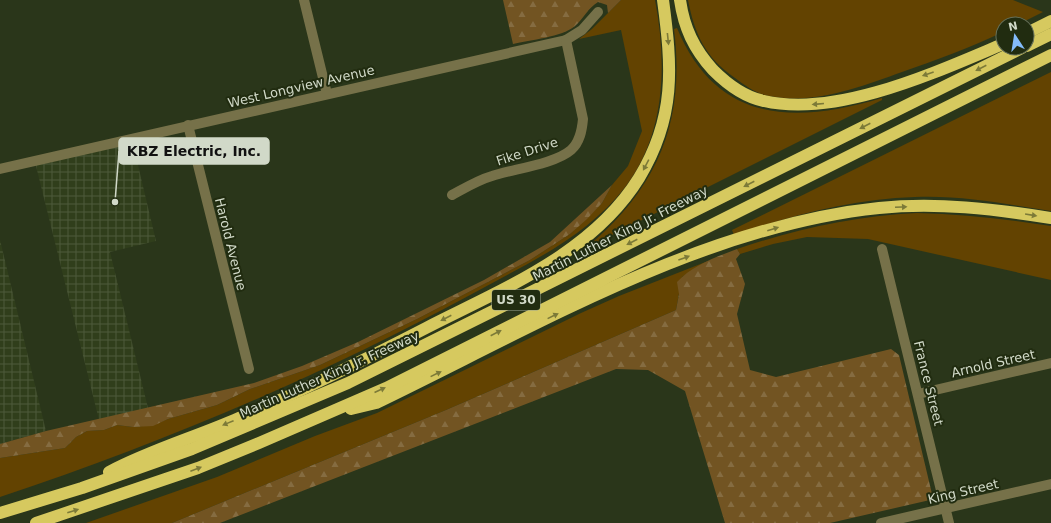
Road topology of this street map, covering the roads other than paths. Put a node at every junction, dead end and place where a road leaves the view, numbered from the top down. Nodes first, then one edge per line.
1 (304, 0) edge
2 (663, 0) edge
3 (680, 0) edge
4 (598, 12) dead end
5 (1051, 21) edge
6 (1035, 29) edge
7 (1051, 34) edge
8 (566, 40) junction
9 (1035, 42) edge
10 (995, 47) edge
11 (1006, 56) edge
12 (1046, 58) edge
13 (327, 94) junction
14 (188, 125) junction
15 (0, 169) edge
16 (452, 195) dead end
17 (1051, 218) edge
18 (882, 249) dead end
19 (1051, 363) edge
20 (249, 369) dead end
21 (918, 394) junction
22 (322, 416) junction
23 (1051, 484) edge
24 (82, 488) junction
25 (945, 509) junction
26 (0, 512) edge
27 (36, 523) edge
28 (881, 523) edge
29 (949, 523) edge

1 - 13 street
2 -> 24 highway
10 -> 3 highway
4 - 8 street, West Longview Avenue
5 - 6 highway
7 - 9 highway, Martin Luther King Jr. Freeway / US 30
8 - 13 street, West Longview Avenue
8 - 16 street, Fike Drive
11 -> 24 highway, Martin Luther King Jr. Freeway / US 30
22 -> 12 highway, US 30
13 - 14 street, West Longview Avenue
14 - 15 street, West Longview Avenue
14 - 20 street, Harold Avenue
22 -> 17 highway
18 - 21 street, France Street
19 - 21 street, Arnold Street
21 - 25 street, France Street
27 -> 22 highway, US 30
23 - 25 street, King Street
24 - 26 highway, Martin Luther King Jr. Freeway / US 30
25 - 28 street, King Street
25 - 29 street, France Street

